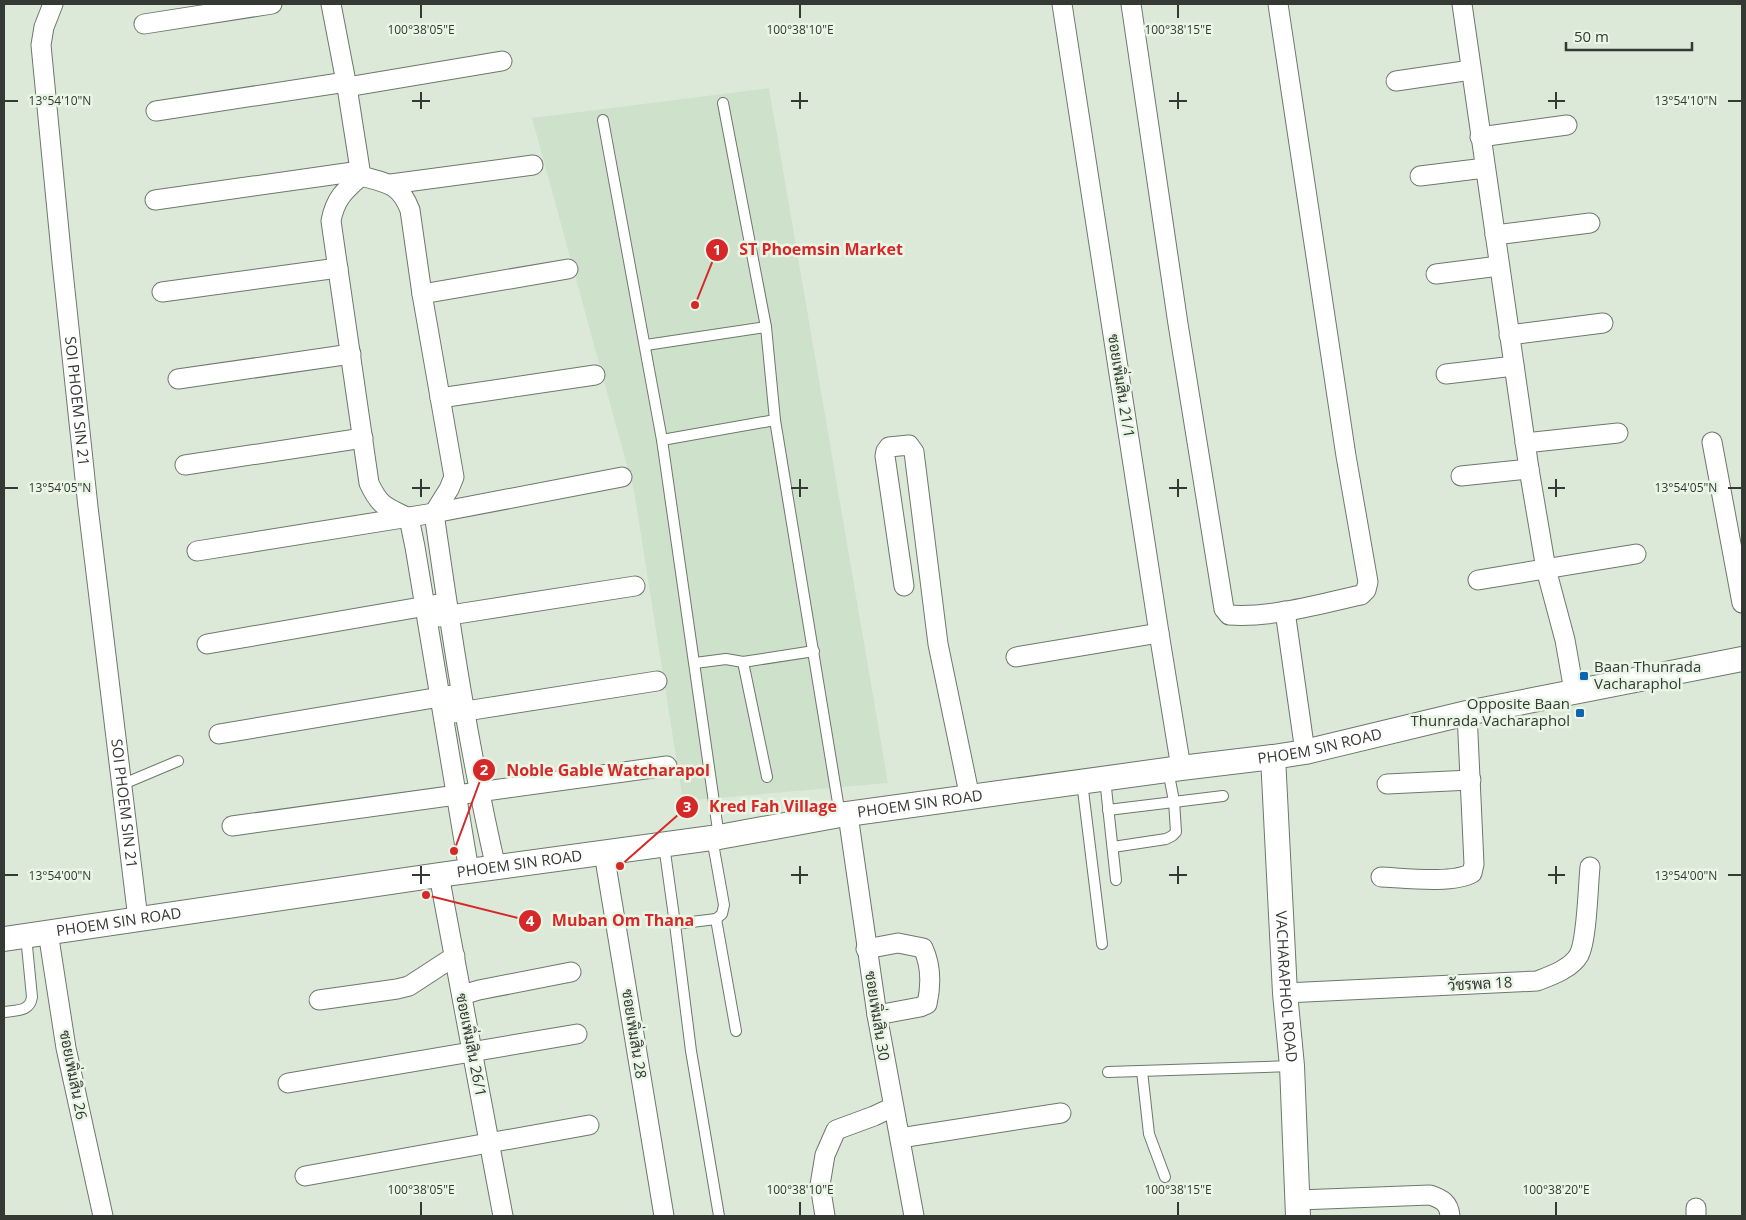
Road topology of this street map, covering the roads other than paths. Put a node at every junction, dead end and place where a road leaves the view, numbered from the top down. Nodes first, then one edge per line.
1 (53, 4) edge
2 (272, 4) edge
3 (331, 4) edge
4 (1062, 4) edge
5 (1131, 4) edge
6 (1278, 4) edge
7 (1462, 4) edge
8 (144, 24) dead end
9 (502, 61) dead end
10 (1471, 70) junction
11 (1396, 81) dead end
12 (347, 84) junction
13 (723, 103) dead end
14 (156, 110) dead end
15 (603, 120) dead end
16 (1568, 125) dead end
17 (1480, 137) junction
18 (533, 165) dead end
19 (1485, 168) junction
20 (360, 174) junction
21 (1420, 176) dead end
22 (391, 184) junction
23 (155, 200) dead end
24 (1590, 224) dead end
25 (1495, 235) junction
26 (1499, 266) junction
27 (338, 268) junction
28 (568, 270) dead end
29 (1436, 274) dead end
30 (162, 292) dead end
31 (422, 294) junction
32 (1603, 323) dead end
33 (766, 327) junction
34 (1510, 335) junction
35 (646, 345) junction
36 (351, 354) junction
37 (1514, 366) junction
38 (1446, 374) dead end
39 (595, 375) dead end
40 (178, 379) dead end
41 (440, 398) junction
42 (775, 420) junction
43 (1618, 433) dead end
44 (363, 438) junction
45 (662, 440) junction
46 (1712, 442) dead end
47 (1525, 443) junction
48 (185, 465) dead end
49 (1529, 469) junction
50 (1461, 476) dead end
51 (622, 477) dead end
52 (434, 514) junction
53 (409, 518) junction
54 (197, 551) dead end
55 (1636, 554) dead end
56 (1546, 569) junction
57 (1478, 580) dead end
58 (635, 586) dead end
59 (904, 586) dead end
60 (1742, 603) edge
61 (447, 609) junction
62 (1285, 611) junction
63 (426, 613) junction
64 (1159, 633) junction
65 (207, 644) dead end
66 (814, 651) junction
67 (1016, 656) dead end
68 (1742, 659) edge
69 (743, 662) junction
70 (695, 663) junction
71 (657, 681) dead end
72 (1574, 691) junction
73 (464, 702) junction
74 (441, 706) junction
75 (1467, 713) junction
76 (219, 734) dead end
77 (1305, 752) junction
78 (1273, 758) junction
79 (178, 761) dead end
80 (667, 766) dead end
81 (1175, 769) junction
82 (767, 777) dead end
83 (1106, 779) junction
84 (1471, 780) junction
85 (1082, 782) junction
86 (121, 784) junction
87 (1387, 784) dead end
88 (480, 792) junction
89 (456, 795) junction
90 (1223, 796) dead end
91 (970, 798) junction
92 (1174, 801) junction
93 (1108, 810) junction
94 (844, 815) junction
95 (232, 826) dead end
96 (715, 838) junction
97 (664, 845) junction
98 (1113, 847) junction
99 (604, 853) junction
100 (1590, 867) dead end
101 (496, 868) junction
102 (469, 871) junction
103 (439, 875) junction
104 (1381, 877) dead end
105 (1116, 880) dead end
106 (138, 919) junction
107 (716, 919) junction
108 (675, 924) junction
109 (26, 936) edge
110 (1102, 944) dead end
111 (866, 949) junction
112 (455, 956) junction
113 (572, 972) dead end
114 (1285, 993) junction
115 (462, 995) junction
116 (319, 1000) dead end
117 (4, 1012) edge
118 (877, 1015) junction
119 (736, 1031) dead end
120 (578, 1034) dead end
121 (472, 1051) junction
122 (1292, 1066) junction
123 (1108, 1072) dead end
124 (1142, 1072) junction
125 (288, 1083) dead end
126 (893, 1107) junction
127 (1061, 1113) dead end
128 (589, 1125) dead end
129 (900, 1138) junction
130 (490, 1142) junction
131 (305, 1176) dead end
132 (1165, 1178) dead end
133 (1298, 1208) edge
134 (103, 1216) edge
135 (503, 1216) edge
136 (664, 1216) edge
137 (719, 1216) edge
138 (826, 1216) edge
139 (914, 1216) edge
140 (1450, 1216) edge

1 - 86 street, SOI PHOEM SIN 21
2 - 8 street
3 - 12 street
4 - 64 street, ซอยเพิ่มสิน 21/1
5 - 62 street
6 - 62 street
7 - 10 street
9 - 12 street
10 - 11 street
10 - 17 street
12 - 14 street
12 - 20 street
13 - 33 lane
15 - 35 lane
16 - 17 street
17 - 19 street
18 - 22 street
19 - 21 street
19 - 25 street
20 - 22 street
20 - 23 street
20 - 27 street
22 - 31 street
24 - 25 street
25 - 26 street
26 - 29 street
26 - 34 street
27 - 30 street
27 - 36 street
28 - 31 street
31 - 41 street
32 - 34 street
33 - 35 lane
33 - 42 lane
34 - 37 street
35 - 45 lane
36 - 40 street
36 - 44 street
37 - 38 street
37 - 47 street
39 - 41 street
41 - 52 street
42 - 45 lane
42 - 66 lane
43 - 47 street
44 - 48 street
44 - 53 street
45 - 70 lane
46 - 60 street
47 - 49 street
49 - 50 street
49 - 56 street
51 - 52 street
52 - 53 street
52 - 61 street
53 - 54 street
53 - 63 street
55 - 56 street
56 - 57 street
56 - 72 street
58 - 61 street
59 - 91 street
61 - 63 street
61 - 73 street
62 - 77 street
63 - 65 street
63 - 74 street
64 - 67 street
64 - 81 street, ซอยเพิ่มสิน 21/1
66 - 69 lane
66 - 94 lane
68 - 72 street, PHOEM SIN ROAD
69 - 70 lane
69 - 82 lane
70 - 96 lane
71 - 73 street
72 - 75 street, PHOEM SIN ROAD
73 - 74 street
73 - 88 street
74 - 76 street
74 - 89 street
75 - 77 street, PHOEM SIN ROAD
75 - 84 street
77 - 78 street, PHOEM SIN ROAD
78 - 81 street, PHOEM SIN ROAD
78 - 114 street, VACHARAPHOL ROAD
79 - 86 lane
80 - 88 street
81 - 83 street, PHOEM SIN ROAD
81 - 92 lane
83 - 85 street, PHOEM SIN ROAD
83 - 93 lane
84 - 87 street
84 - 104 street
85 - 91 street, PHOEM SIN ROAD
85 - 110 lane
86 - 106 street, SOI PHOEM SIN 21
88 - 89 street
88 - 101 street
89 - 95 street
89 - 102 street
90 - 92 lane
91 - 94 street, PHOEM SIN ROAD
92 - 93 lane
92 - 98 lane
93 - 98 lane
94 - 96 street, PHOEM SIN ROAD
94 - 111 street, ซอยเพิ่มสิน 30
96 - 97 street, PHOEM SIN ROAD
96 - 107 lane
97 - 99 street, PHOEM SIN ROAD
97 - 108 lane
98 - 105 lane
99 - 101 street, PHOEM SIN ROAD
99 - 136 street, ซอยเพิ่มสิน 28
100 - 114 street, วัชรพล 18
101 - 102 street, PHOEM SIN ROAD
102 - 103 street, PHOEM SIN ROAD
103 - 106 street, PHOEM SIN ROAD
103 - 112 street, ซอยเพิ่มสิน 26/1
106 - 109 street, PHOEM SIN ROAD
107 - 108 lane
107 - 119 lane
108 - 137 lane
109 - 117 lane
109 - 134 street, ซอยเพิ่มสิน 26
111 - 118 street, ซอยเพิ่มสิน 30
111 - 118 street
112 - 115 street, ซอยเพิ่มสิน 26/1
112 - 116 street
113 - 115 street
114 - 122 street, VACHARAPHOL ROAD
115 - 121 street, ซอยเพิ่มสิน 26/1
118 - 126 street, ซอยเพิ่มสิน 30
120 - 121 street
121 - 125 street
121 - 130 street, ซอยเพิ่มสิน 26/1
122 - 124 lane
122 - 133 street, VACHARAPHOL ROAD
123 - 124 lane
124 - 132 lane
126 - 129 street, ซอยเพิ่มสิน 30
126 - 138 street
127 - 129 street
128 - 130 street
129 - 139 street, ซอยเพิ่มสิน 30
130 - 131 street
130 - 135 street, ซอยเพิ่มสิน 26/1
133 - 140 street

